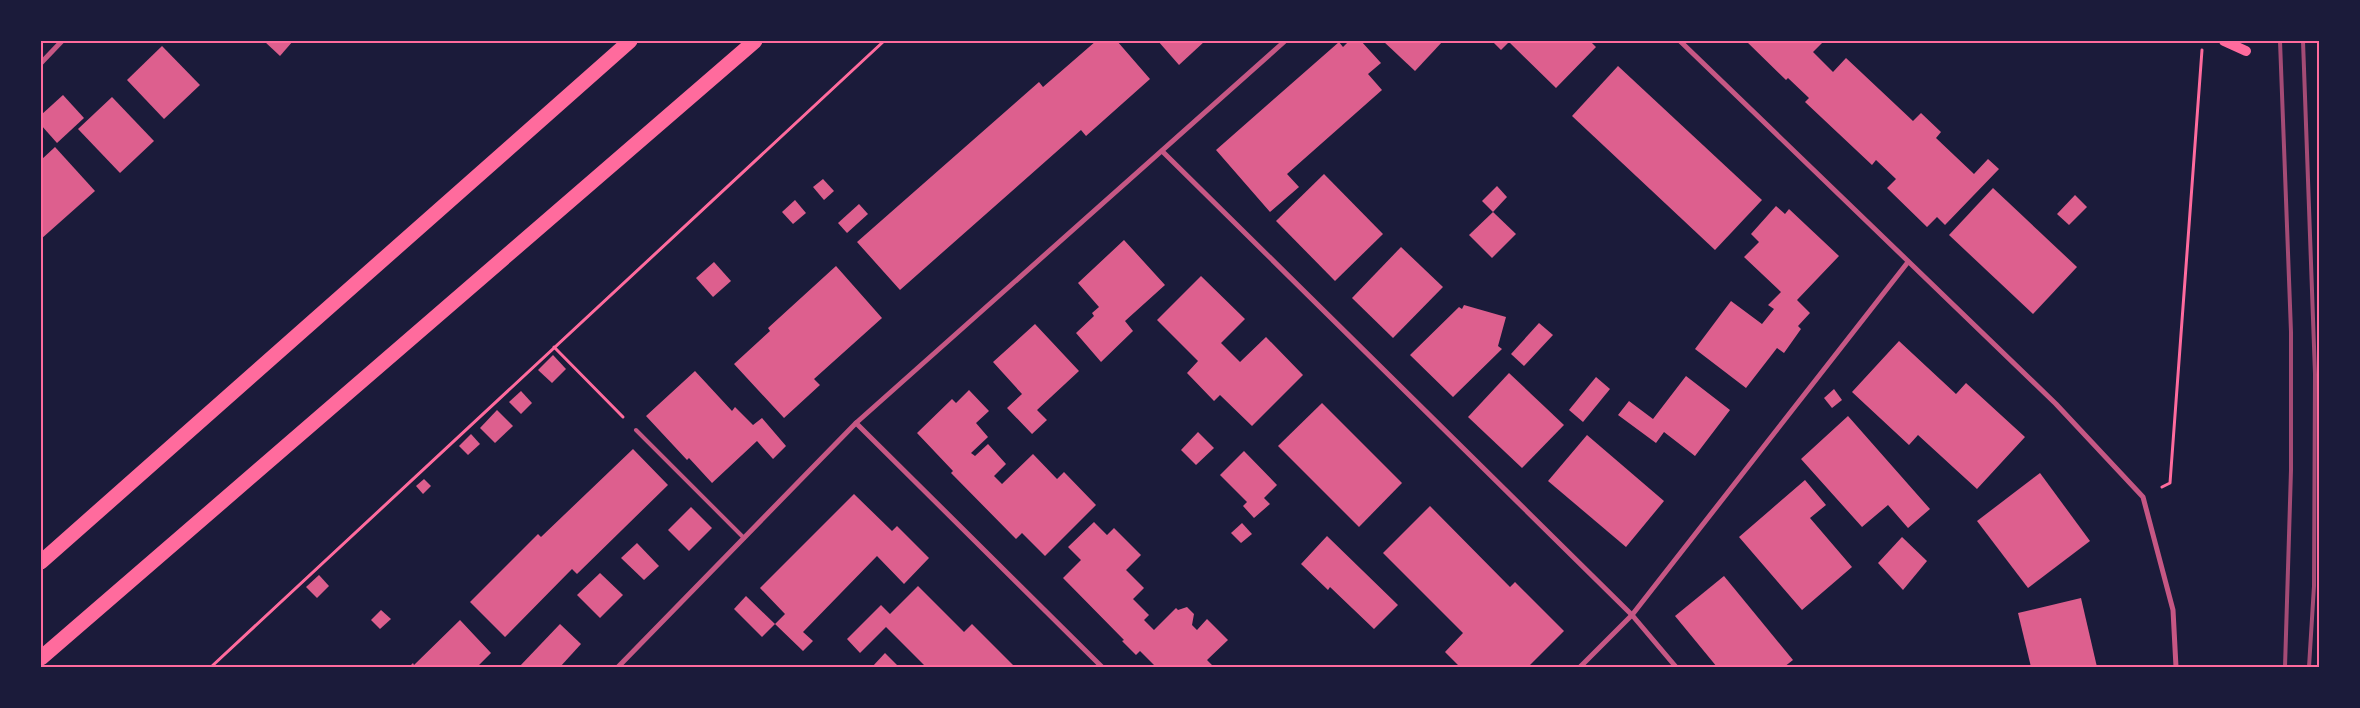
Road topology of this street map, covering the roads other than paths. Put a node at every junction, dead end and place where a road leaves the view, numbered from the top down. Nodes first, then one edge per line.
1 (62, 41) edge
2 (630, 41) edge
3 (756, 41) edge
4 (1286, 41) edge
5 (1680, 41) edge
6 (2224, 41) edge
7 (2246, 51) dead end
8 (41, 63) edge
9 (1162, 151) junction
10 (1908, 262) junction
11 (856, 423) junction
12 (636, 430) road end
13 (744, 538) junction
14 (41, 562) edge
15 (1632, 615) junction
16 (41, 658) edge
17 (618, 667) edge
18 (1102, 667) edge
19 (1580, 667) edge
20 (1676, 667) edge
21 (2176, 667) edge

1 - 8 street
2 - 14 highway
3 - 16 highway
4 - 9 street
5 - 10 street
6 - 7 main road
9 - 11 street
9 - 15 street
10 - 15 street
10 - 21 street
11 - 13 street
11 - 18 street
12 - 13 lane
13 - 17 street
15 - 19 street
15 - 20 street

